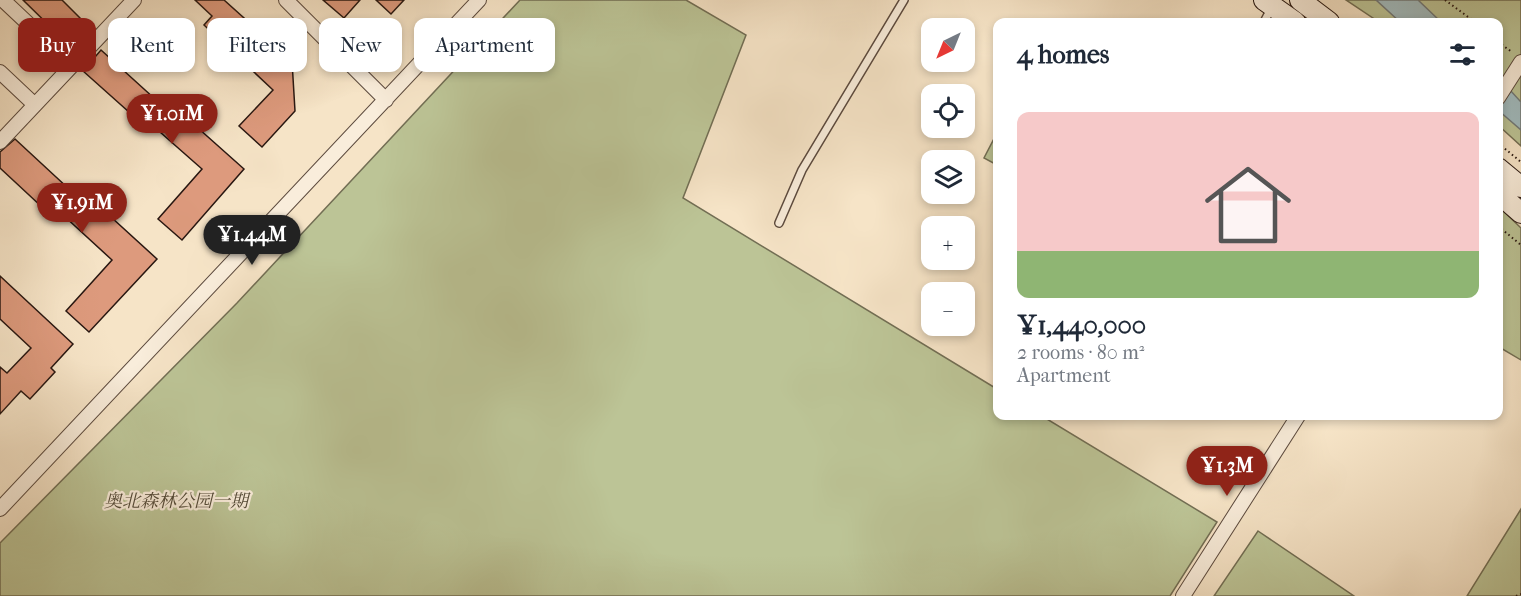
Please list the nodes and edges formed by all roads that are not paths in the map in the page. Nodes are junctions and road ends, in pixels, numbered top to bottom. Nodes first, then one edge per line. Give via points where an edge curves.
1 (3, 0) edge
2 (114, 0) edge
3 (286, 0) edge
4 (479, 0) edge
5 (904, 0) edge
6 (1300, 0) edge
7 (129, 5) edge
8 (1269, 7) edge
9 (22, 18) edge
10 (1288, 18) edge
11 (1320, 18) edge
12 (96, 40) edge
13 (1517, 58) edge
14 (0, 72) edge
15 (66, 72) edge
16 (1503, 91) edge
17 (386, 100) junction
18 (35, 105) junction
19 (0, 142) edge
20 (1503, 172) edge
21 (1521, 188) edge
22 (1503, 198) edge
23 (1521, 213) edge
24 (779, 223) dead end
25 (1295, 420) edge
26 (0, 509) edge
27 (1183, 596) edge

1 - 9 street
2 - 7 street
3 - 17 street
4 - 17 street
5 - 24 lane via 802,170
6 - 11 main road
7 - 12 street
8 - 10 main road
13 - 16 street
14 - 18 street
15 - 18 street
17 - 26 street
18 - 19 street
20 - 21 main road
22 - 23 main road
25 - 27 street

